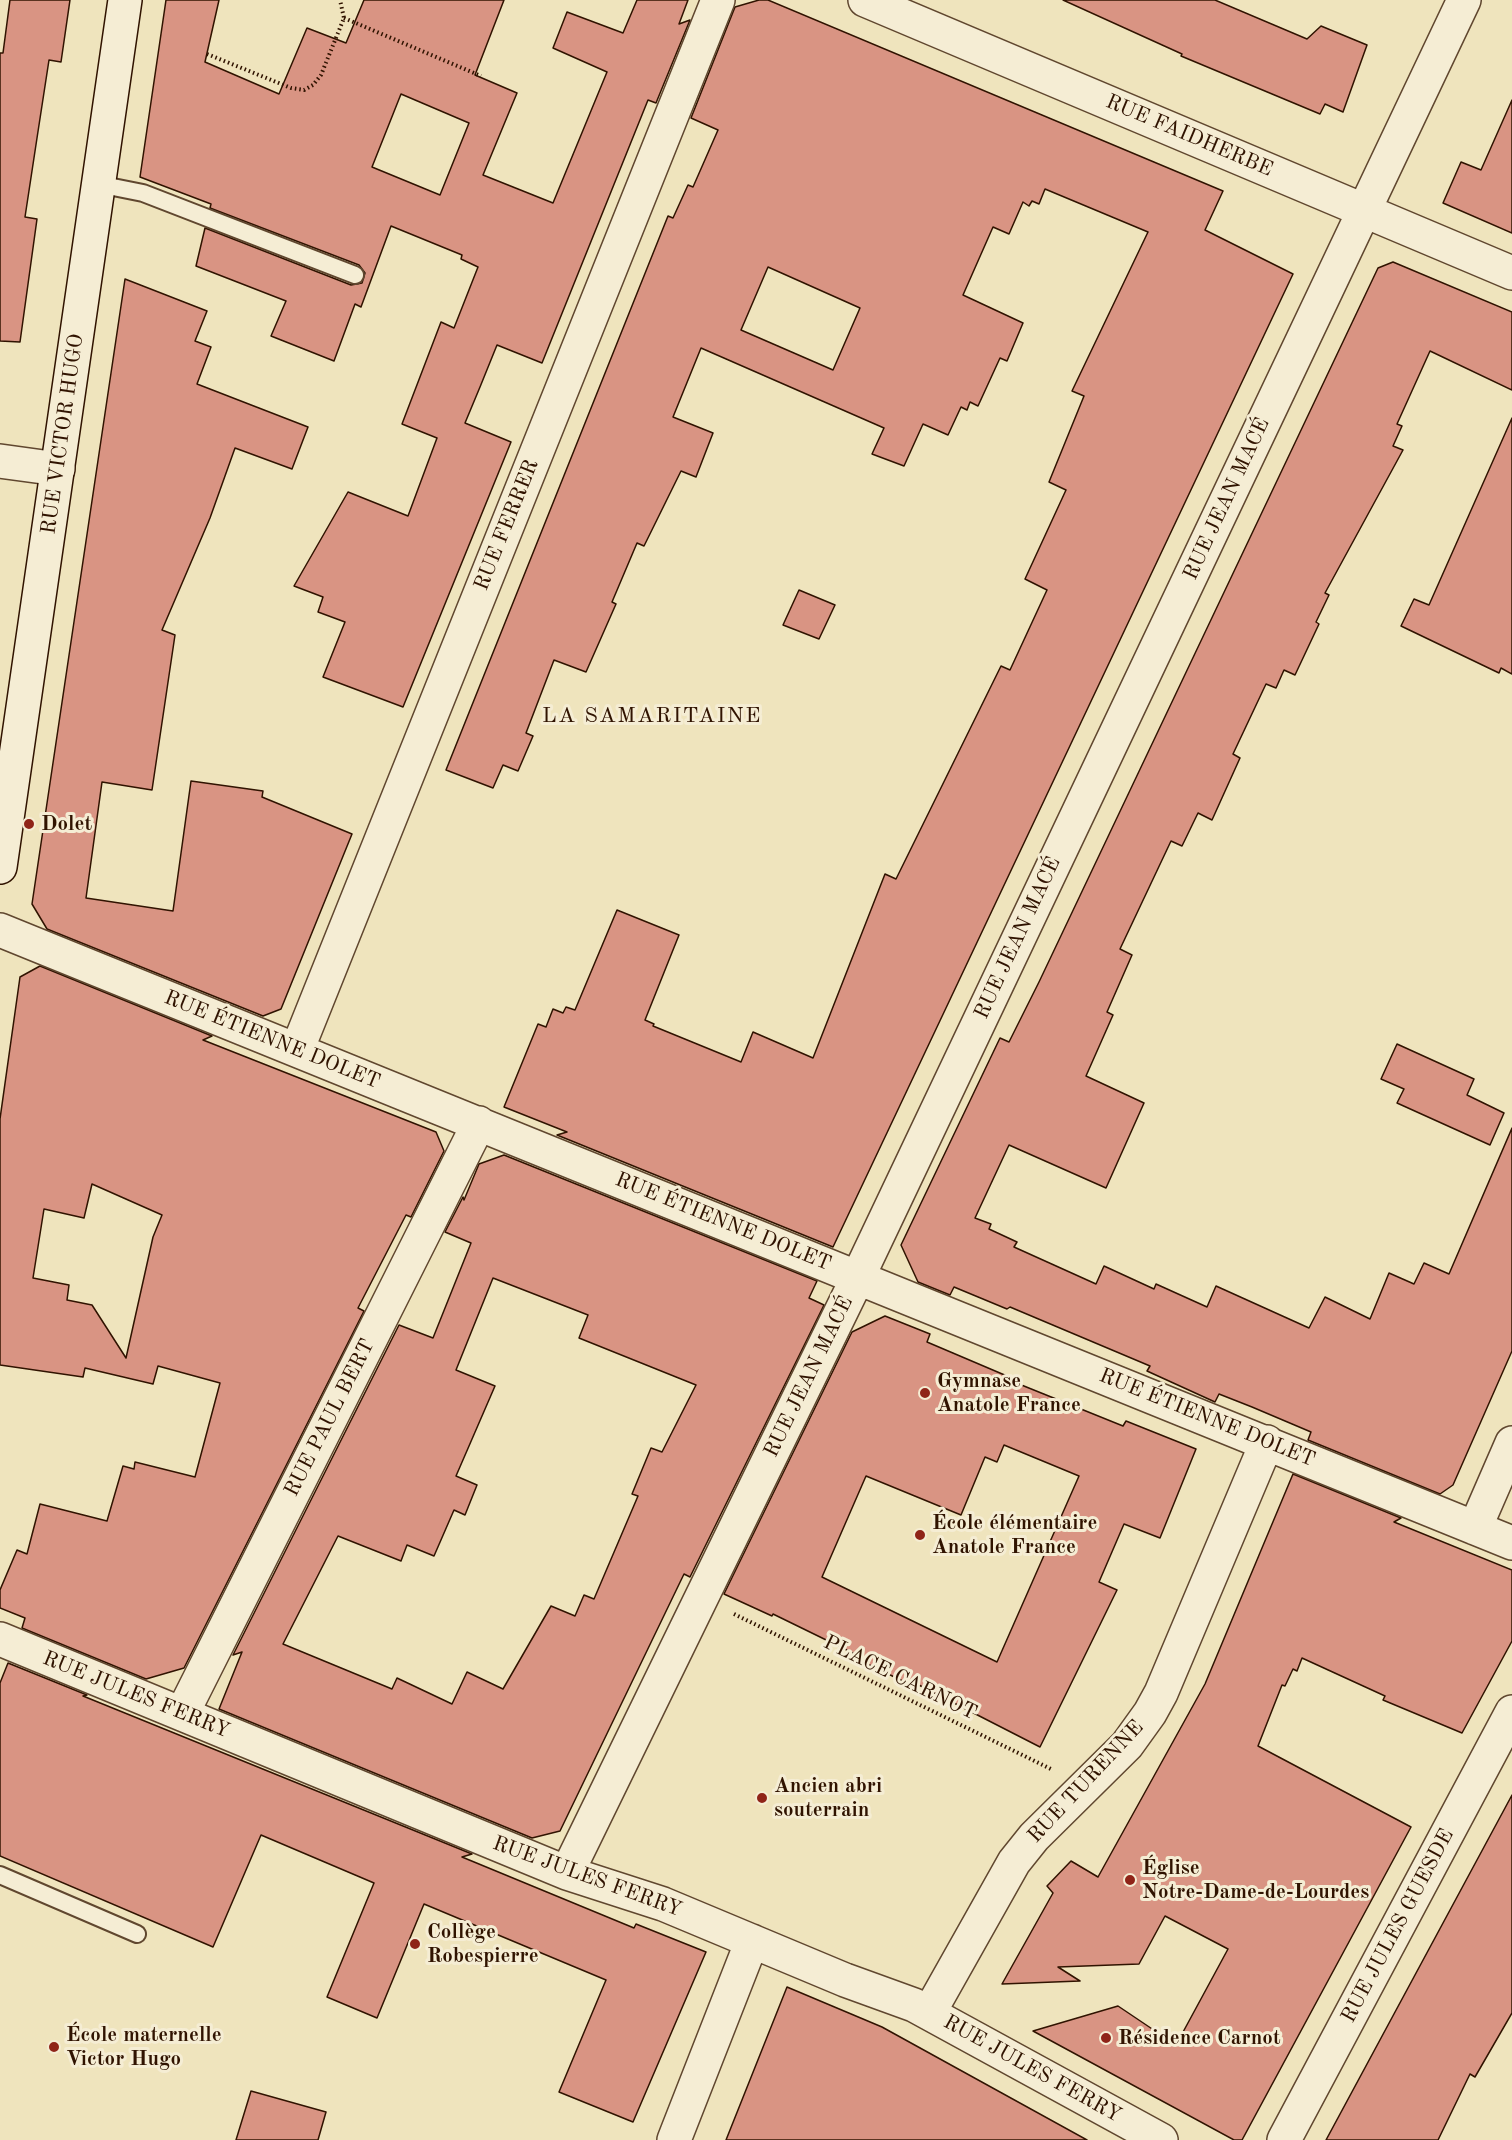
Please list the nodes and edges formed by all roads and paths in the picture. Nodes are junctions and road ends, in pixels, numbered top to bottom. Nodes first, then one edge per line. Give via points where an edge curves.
1 (125, 0) edge
2 (340, 0) edge
3 (718, 0) edge
4 (865, 0) edge
5 (1464, 0) edge
6 (344, 18) junction
7 (207, 54) dead end
8 (481, 76) dead end
9 (98, 184) junction
10 (1364, 210) junction
11 (1512, 273) edge
12 (355, 275) dead end
13 (0, 461) edge
14 (58, 469) junction
15 (0, 867) edge
16 (0, 930) edge
17 (297, 1050) junction
18 (479, 1123) junction
19 (858, 1277) junction
20 (1267, 1442) junction
21 (1512, 1443) edge
22 (1475, 1528) junction
23 (1512, 1543) edge
24 (701, 1597) junction
25 (0, 1640) edge
26 (1512, 1712) edge
27 (182, 1714) junction
28 (1085, 1786) junction
29 (567, 1873) junction
30 (0, 1875) edge
31 (137, 1934) dead end
32 (752, 1941) junction
33 (929, 2013) junction
34 (674, 2140) edge
35 (1161, 2140) edge
36 (1284, 2140) edge

1 - 9 street, RUE VICTOR HUGO
2 - 6 path
3 - 17 street, RUE FERRER
4 - 10 street, RUE FAIDHERBE
5 - 10 street, RUE JEAN MACÉ
6 - 7 path via 321,75 304,90
6 - 8 path
9 - 12 lane via 143,193
9 - 14 street, RUE VICTOR HUGO
10 - 11 street, RUE FAIDHERBE
10 - 19 street, RUE JEAN MACÉ
13 - 14 street
14 - 15 street, RUE VICTOR HUGO
16 - 17 street, RUE ÉTIENNE DOLET
17 - 18 street, RUE ÉTIENNE DOLET
18 - 19 street, RUE ÉTIENNE DOLET
18 - 27 street, RUE PAUL BERT
19 - 20 street, RUE ÉTIENNE DOLET
19 - 24 street, RUE JEAN MACÉ
20 - 22 street, RUE ÉTIENNE DOLET
20 - 28 street, RUE TURENNE via 1161,1693 1127,1745
21 - 22 street
22 - 23 street, RUE ÉTIENNE DOLET
24 - 28 path, PLACE CARNOT
24 - 29 street, RUE JEAN MACÉ
25 - 27 street, RUE JULES FERRY
26 - 36 street, RUE JULES GUESDE
27 - 29 street, RUE JULES FERRY
28 - 33 street, RUE TURENNE via 1014,1862
29 - 32 street, RUE JULES FERRY via 663,1904
30 - 31 lane
32 - 33 street, RUE JULES FERRY
32 - 34 street
33 - 35 street, RUE JULES FERRY

